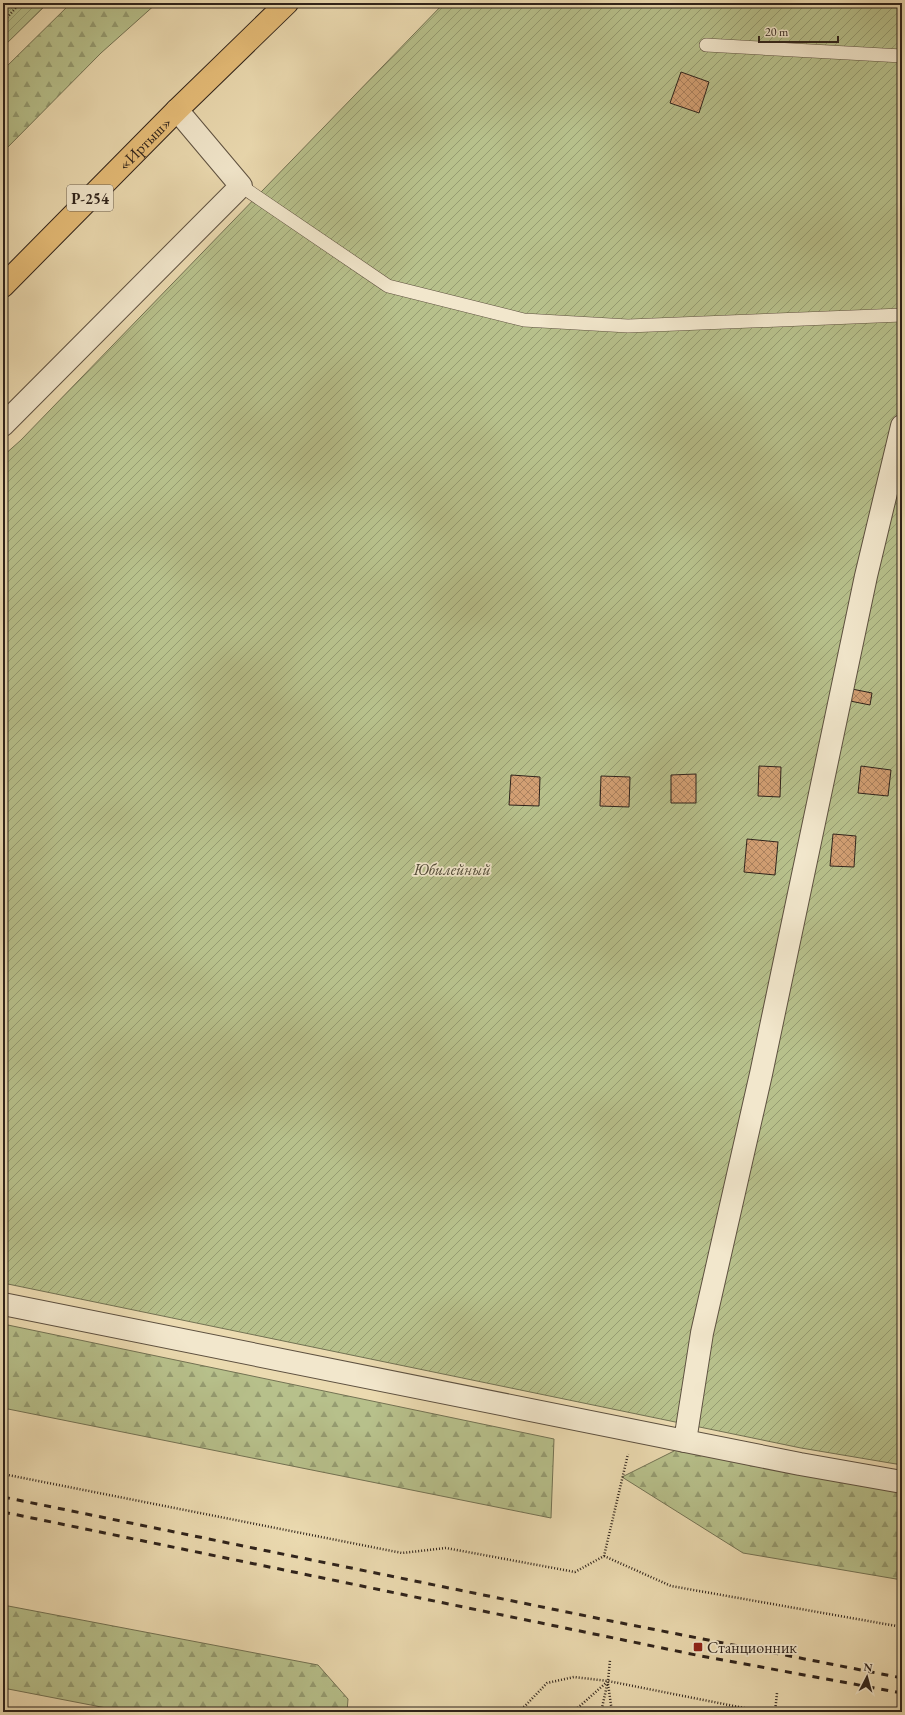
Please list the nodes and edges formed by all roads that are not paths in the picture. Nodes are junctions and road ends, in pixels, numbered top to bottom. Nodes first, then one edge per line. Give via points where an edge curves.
1 (287, 3) edge
2 (706, 45) dead end
3 (902, 56) edge
4 (177, 110) junction
5 (241, 186) junction
6 (3, 286) edge
7 (902, 315) edge
8 (3, 426) edge
9 (902, 426) edge
10 (3, 1304) edge
11 (685, 1441) junction
12 (902, 1482) edge

1 - 4 main road, «Иртыш» / Р-254
2 - 3 lane
4 - 5 street
4 - 6 main road, «Иртыш» / Р-254
5 - 7 lane via 388,286 524,320 628,326
5 - 8 street
9 - 11 street via 866,576 761,1074 702,1333
10 - 11 street
11 - 12 street

